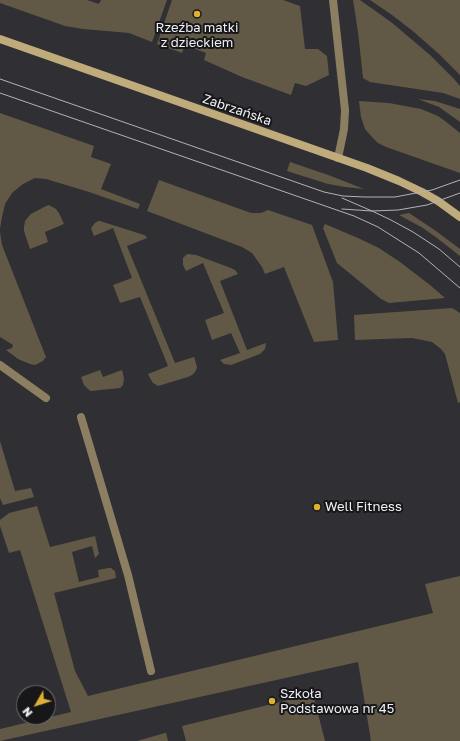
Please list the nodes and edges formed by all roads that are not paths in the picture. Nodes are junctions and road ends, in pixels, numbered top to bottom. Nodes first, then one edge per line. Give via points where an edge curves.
1 (333, 0) edge
2 (0, 39) edge
3 (338, 158) junction
4 (460, 217) edge
5 (0, 365) edge
6 (46, 398) dead end
7 (81, 417) dead end
8 (151, 671) dead end

1 - 3 street via 345,110
2 - 3 main road, Zabrzańska
3 - 4 main road, Zabrzańska via 422,192
5 - 6 street
7 - 8 street via 128,575

